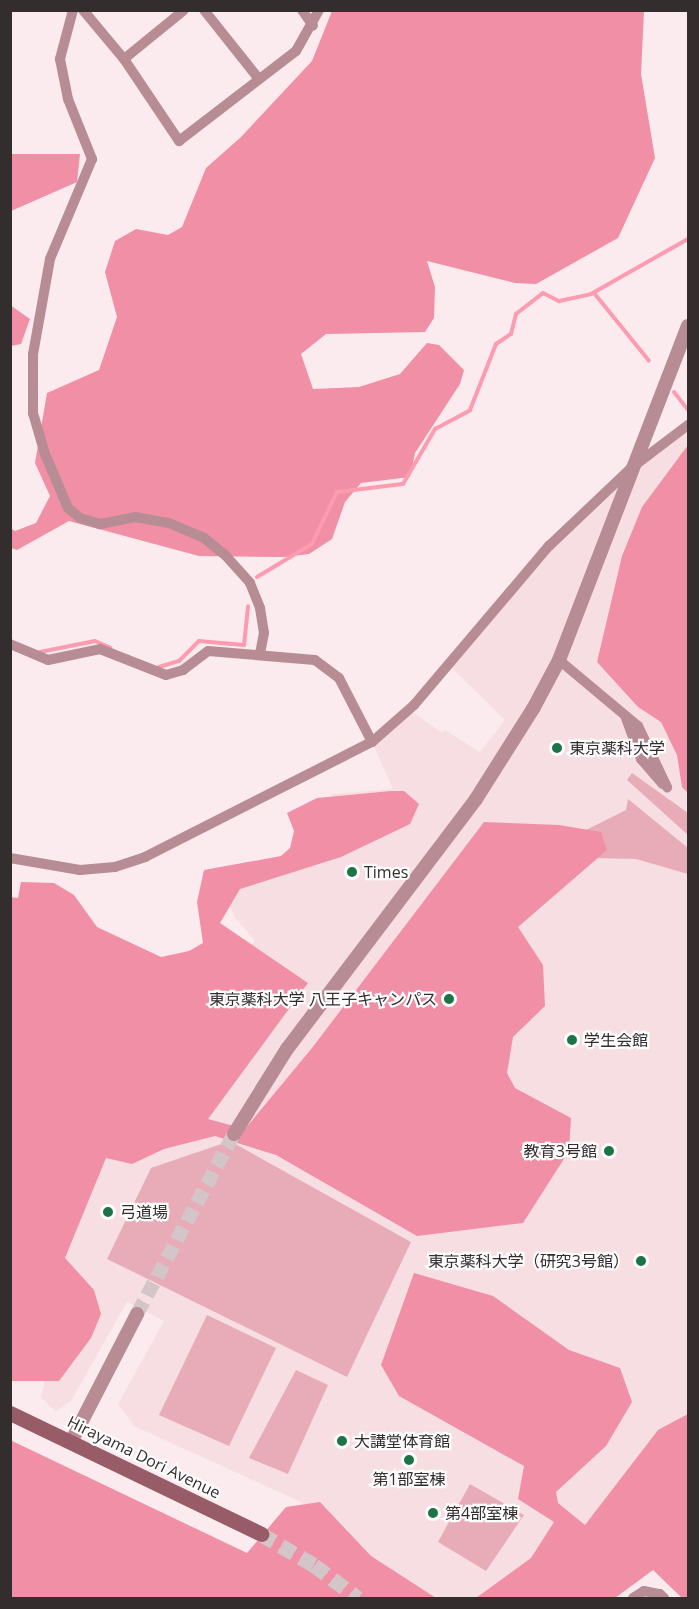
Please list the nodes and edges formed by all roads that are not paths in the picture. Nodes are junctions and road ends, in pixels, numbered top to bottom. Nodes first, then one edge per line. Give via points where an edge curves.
1 (73, 10) edge
2 (83, 10) edge
3 (184, 10) edge
4 (204, 10) edge
5 (302, 10) edge
6 (319, 10) edge
7 (313, 26) junction
8 (124, 59) junction
9 (258, 78) junction
10 (688, 326) edge
11 (688, 425) edge
12 (630, 469) junction
13 (10, 644) edge
14 (260, 653) junction
15 (559, 660) junction
16 (625, 715) junction
17 (372, 742) junction
18 (10, 858) edge
19 (234, 1134) tunnel mouth
20 (137, 1314) tunnel mouth
21 (10, 1413) edge
22 (71, 1442) junction
23 (261, 1534) tunnel mouth
24 (633, 1599) edge
25 (664, 1599) edge

1 - 14 street via 60,59 68,99 92,159 50,258 30,392 39,434 68,507 80,518 100,524 135,517 169,523 204,538 226,556 250,583 260,608 264,633
2 - 8 street
3 - 8 street
4 - 9 street
5 - 7 street
6 - 7 street
7 - 9 street via 296,51
8 - 9 street via 180,141
10 - 12 street
11 - 12 street
12 - 15 street
12 - 17 street via 549,546 414,705
13 - 14 street via 48,660 100,649 166,675 183,670 208,651
14 - 17 street via 315,660 339,678
15 - 16 street
15 - 19 street via 492,776 287,1049
16 - 16 street via 646,737 667,787 645,765
17 - 18 street via 145,857 115,867 80,870
20 - 22 street
21 - 22 main road, Hirayama Dori Avenue
22 - 23 main road, Hirayama Dori Avenue
24 - 25 street via 644,1591 660,1594

